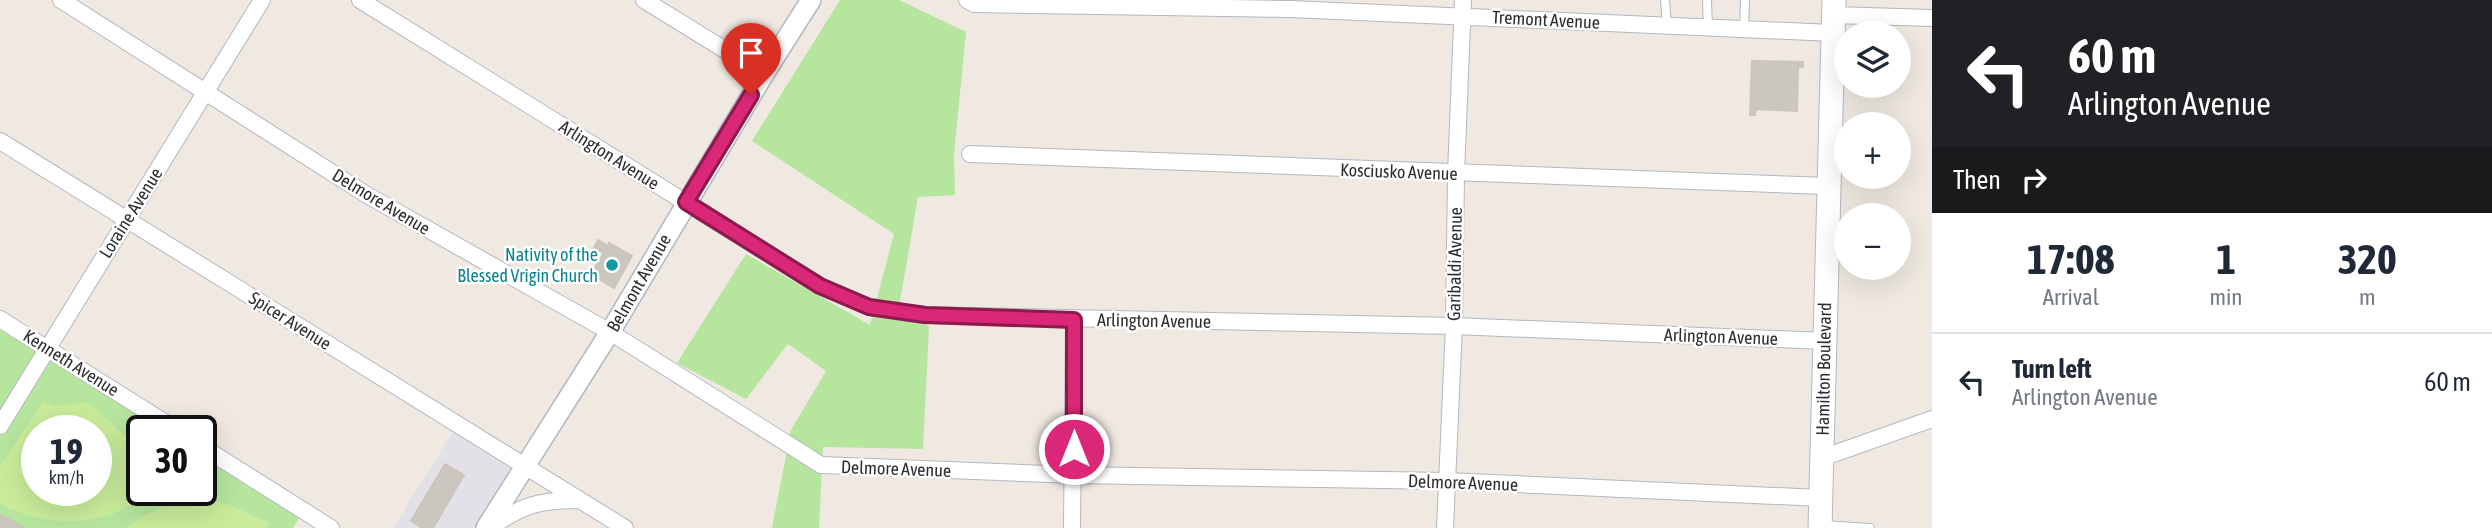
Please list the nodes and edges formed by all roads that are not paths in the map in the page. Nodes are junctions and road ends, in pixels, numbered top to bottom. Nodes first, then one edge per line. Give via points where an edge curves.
1 (61, 0) edge
2 (262, 0) edge
3 (360, 0) edge
4 (644, 0) edge
5 (811, 0) edge
6 (967, 0) edge
7 (1665, 0) edge
8 (1707, 0) edge
9 (1745, 0) edge
10 (1462, 8) edge
11 (1833, 16) edge
12 (1932, 18) edge
13 (1667, 25) junction
14 (1708, 27) junction
15 (1744, 29) junction
16 (764, 74) junction
17 (206, 92) junction
18 (0, 141) edge
19 (970, 154) dead end
20 (1456, 174) junction
21 (1828, 186) junction
22 (686, 202) junction
23 (126, 220) junction
24 (0, 319) edge
25 (1074, 320) junction
26 (1454, 326) junction
27 (610, 331) junction
28 (1825, 341) junction
29 (48, 348) junction
30 (153, 415) edge
31 (1932, 419) edge
32 (0, 426) edge
33 (217, 457) edge
34 (1822, 458) junction
35 (525, 466) junction
36 (1074, 475) junction
37 (1447, 481) junction
38 (1821, 498) junction
39 (580, 500) junction
40 (308, 522) edge
41 (1820, 526) edge
42 (331, 528) edge
43 (488, 528) edge
44 (625, 528) edge
45 (1072, 528) edge
46 (1445, 528) edge
47 (1870, 528) edge

1 - 17 street, Delmore Avenue
2 - 17 street, Loraine Avenue
3 - 22 street, Arlington Avenue
4 - 16 street
5 - 16 street, Belmont Avenue
6 - 10 street, Tremont Avenue via 974,4 1277,9
7 - 13 lane
8 - 14 lane
9 - 15 lane
10 - 13 street, Tremont Avenue
10 - 20 street, Garibaldi Avenue
11 - 12 street, Tremont Avenue
11 - 15 street, Tremont Avenue
11 - 21 main road, Hamilton Boulevard
13 - 14 street, Tremont Avenue
14 - 15 street, Tremont Avenue
16 - 22 street, Belmont Avenue
17 - 23 street, Loraine Avenue
17 - 27 street, Delmore Avenue via 367,195
18 - 23 street, Spicer Avenue
19 - 20 street, Kosciusko Avenue
20 - 21 street, Kosciusko Avenue
20 - 26 street, Garibaldi Avenue
21 - 28 main road, Hamilton Boulevard
22 - 25 street, Arlington Avenue via 820,286 869,307 925,315
22 - 27 street, Belmont Avenue
23 - 29 street, Loraine Avenue
23 - 35 street, Spicer Avenue
24 - 29 street, Kenneth Avenue
25 - 26 street, Arlington Avenue
25 - 36 street
26 - 28 street, Arlington Avenue
26 - 37 street, Garibaldi Avenue
27 - 35 street, Belmont Avenue
27 - 36 street, Delmore Avenue via 821,465
28 - 34 main road, Hamilton Boulevard
29 - 30 street, Kenneth Avenue
29 - 32 street, Loraine Avenue
31 - 34 street
33 - 40 street
34 - 38 main road, Hamilton Boulevard
35 - 39 street, Spicer Avenue
35 - 43 street, Belmont Avenue
36 - 37 street, Delmore Avenue
36 - 45 street
37 - 38 street, Delmore Avenue
37 - 46 street, Garibaldi Avenue
38 - 41 main road, Hamilton Boulevard
39 - 43 street via 540,501
39 - 44 street, Spicer Avenue
40 - 42 street
41 - 47 lane

